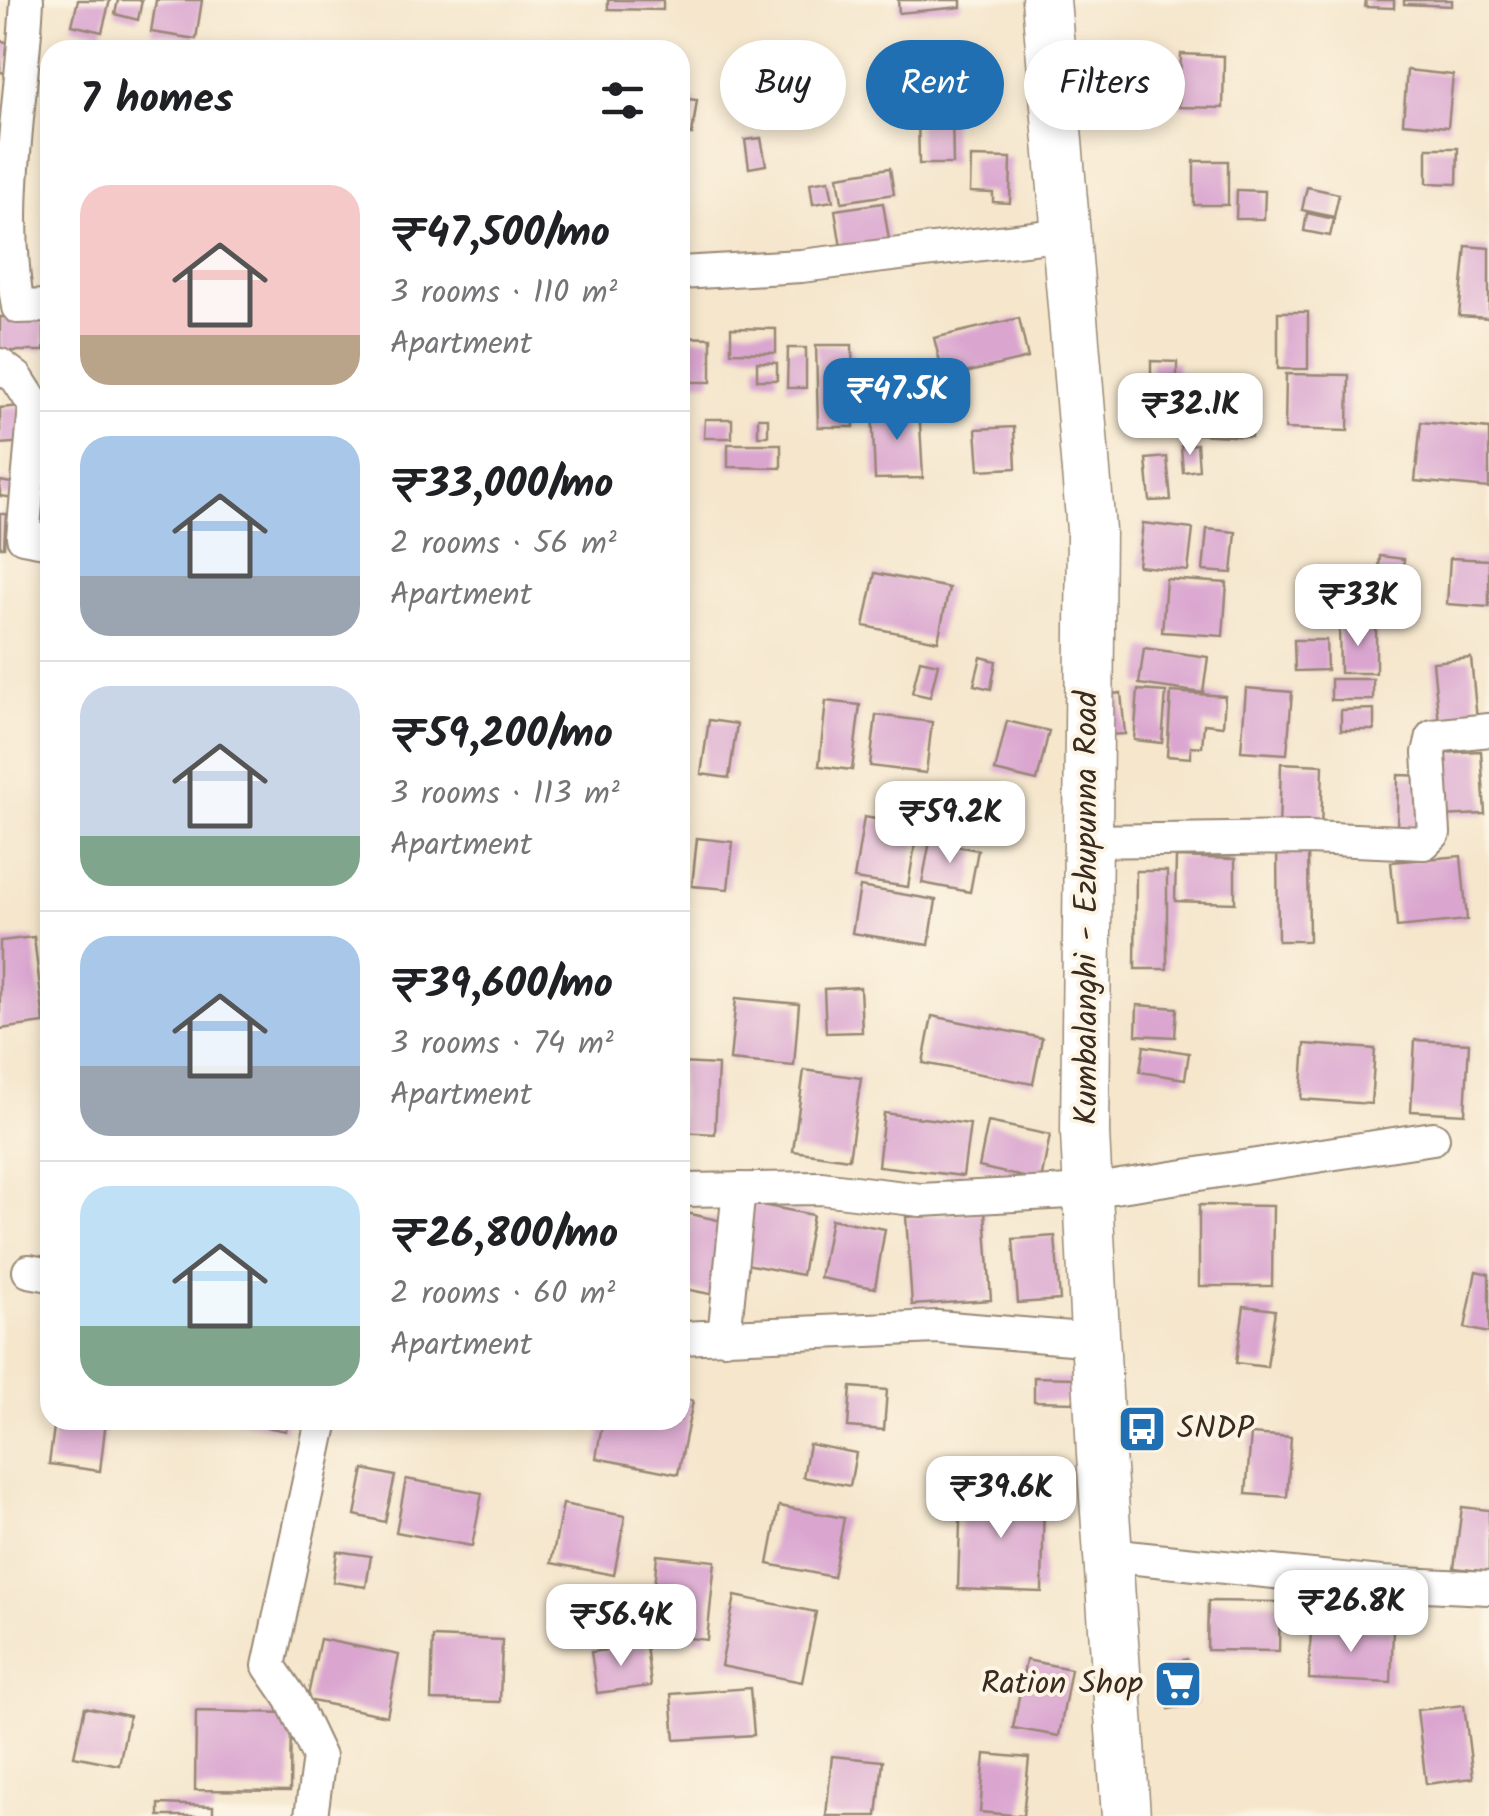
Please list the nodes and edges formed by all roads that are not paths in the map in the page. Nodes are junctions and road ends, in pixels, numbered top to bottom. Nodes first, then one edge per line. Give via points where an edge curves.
1 (26, 0) edge
2 (1046, 0) edge
3 (1066, 234) junction
4 (690, 272) edge
5 (25, 308) edge
6 (0, 365) edge
7 (11, 508) edge
8 (40, 540) edge
9 (1489, 730) edge
10 (1088, 842) junction
11 (1432, 1138) dead end
12 (690, 1190) edge
13 (739, 1190) junction
14 (1088, 1192) junction
15 (724, 1337) junction
16 (690, 1338) edge
17 (1095, 1340) junction
18 (320, 1430) edge
19 (1107, 1555) junction
20 (1489, 1588) edge
21 (311, 1816) edge
22 (1126, 1816) edge

1 - 5 street via 9,257 18,307
2 - 3 main road, Kumbalanghi - Ezhupunna Road
3 - 4 street
3 - 10 main road, Kumbalanghi - Ezhupunna Road via 1090,530
6 - 7 street via 36,406
7 - 8 street via 23,537
9 - 10 street via 1433,736 1434,833 1424,843
10 - 14 main road, Kumbalanghi - Ezhupunna Road
11 - 14 street
12 - 13 street
13 - 14 street via 821,1188 921,1200
13 - 15 street
14 - 17 main road, Kumbalanghi - Ezhupunna Road
15 - 16 street
15 - 17 street via 937,1328
17 - 19 main road, Kumbalanghi - Ezhupunna Road
18 - 21 street via 269,1666 320,1757
19 - 20 street
19 - 22 main road, Kumbalanghi - Ezhupunna Road

